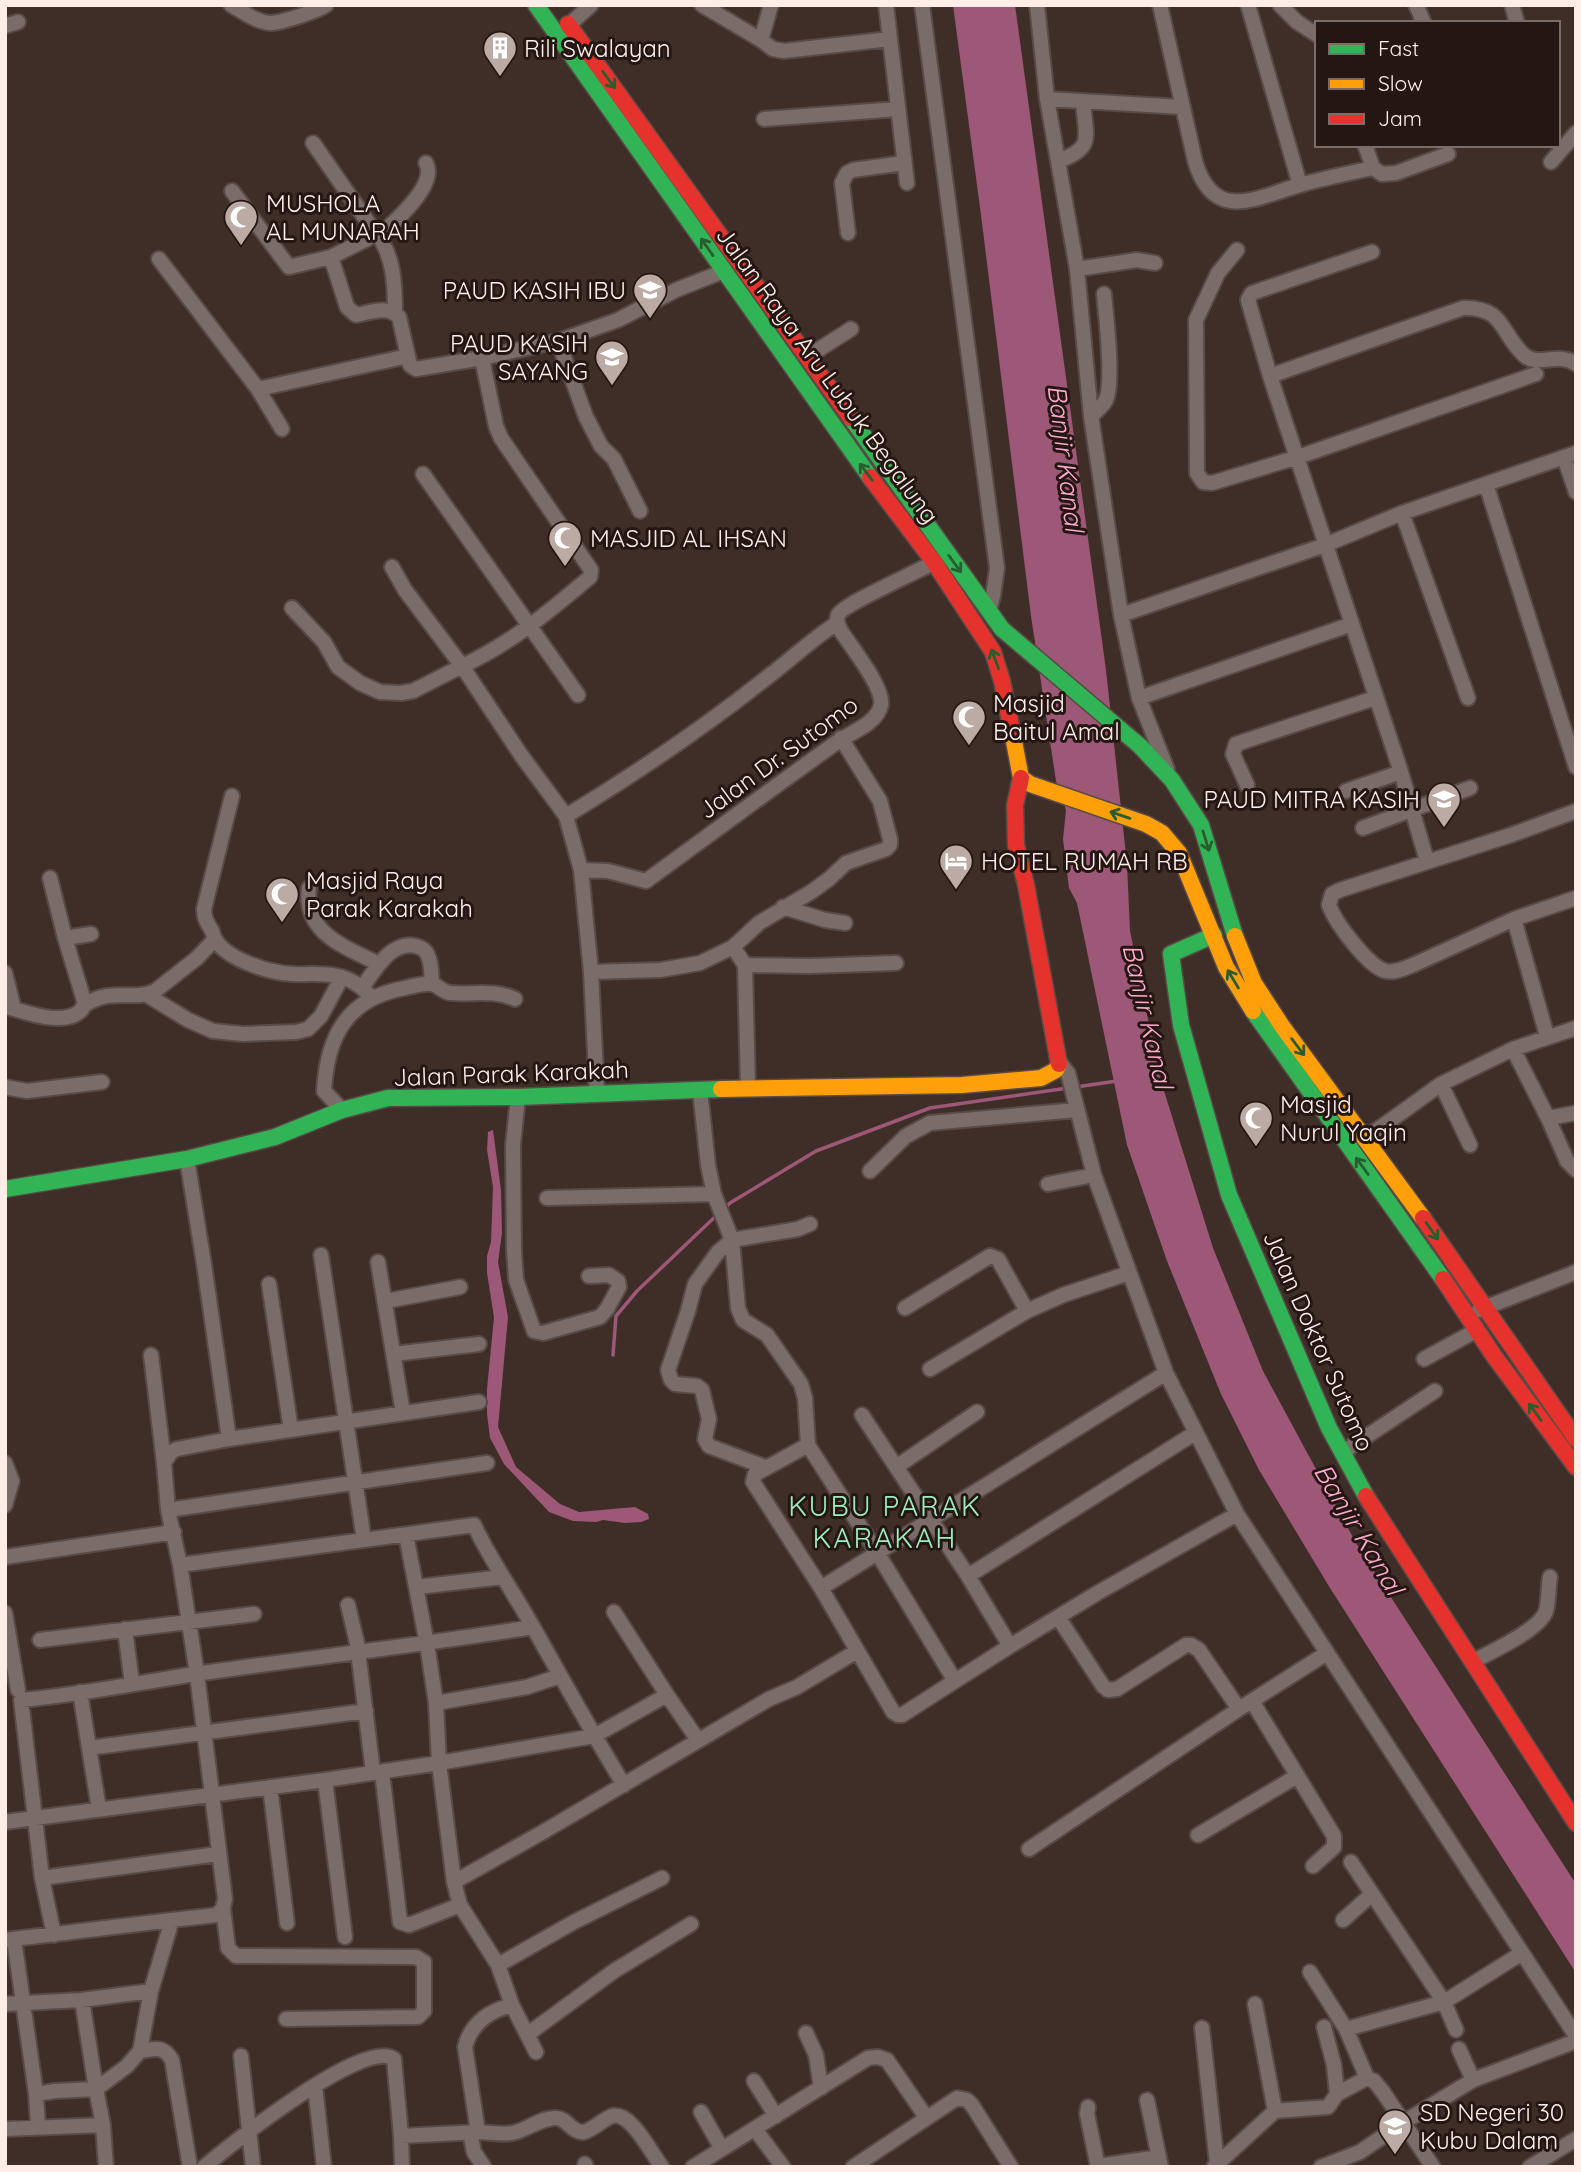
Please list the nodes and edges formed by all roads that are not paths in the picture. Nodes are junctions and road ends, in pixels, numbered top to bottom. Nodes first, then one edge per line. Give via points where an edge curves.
1 (231, 5) edge
2 (326, 5) edge
3 (536, 5) edge
4 (554, 5) edge
5 (591, 5) edge
6 (702, 5) edge
7 (771, 5) edge
8 (886, 5) edge
9 (922, 5) edge
10 (1037, 5) edge
11 (1160, 5) edge
12 (1248, 5) edge
13 (1280, 5) edge
14 (569, 25) junction
15 (1315, 34) edge
16 (890, 39) junction
17 (761, 40) junction
18 (1047, 99) junction
19 (1083, 101) junction
20 (1182, 107) junction
21 (898, 109) junction
22 (764, 119) dead end
23 (1576, 133) edge
24 (313, 143) dead end
25 (1366, 147) edge
26 (1448, 154) dead end
27 (1058, 161) junction
28 (1550, 162) dead end
29 (426, 163) dead end
30 (904, 163) junction
31 (662, 167) junction
32 (1373, 168) junction
33 (907, 183) dead end
34 (1300, 185) junction
35 (232, 191) dead end
36 (376, 232) junction
37 (848, 233) dead end
38 (1237, 250) dead end
39 (1372, 252) dead end
40 (331, 257) junction
41 (159, 259) dead end
42 (1155, 263) dead end
43 (1077, 269) junction
44 (724, 271) junction
45 (1104, 294) dead end
46 (395, 313) junction
47 (851, 329) dead end
48 (794, 339) junction
49 (558, 341) junction
50 (779, 351) junction
51 (408, 356) junction
52 (482, 358) junction
53 (807, 358) junction
54 (1576, 365) edge
55 (1536, 374) dead end
56 (1270, 376) junction
57 (258, 389) junction
58 (1091, 416) junction
59 (282, 429) dead end
60 (1570, 455) edge
61 (1298, 457) junction
62 (423, 474) dead end
63 (1486, 484) junction
64 (1576, 492) edge
65 (640, 511) dead end
66 (1402, 513) junction
67 (1325, 545) junction
68 (934, 562) junction
69 (392, 567) dead end
70 (292, 608) dead end
71 (989, 611) junction
72 (1121, 615) junction
73 (837, 623) junction
74 (1352, 624) junction
75 (530, 626) junction
76 (462, 666) junction
77 (578, 695) dead end
78 (1139, 698) junction
79 (1376, 698) junction
80 (1468, 698) dead end
81 (841, 738) junction
82 (1576, 767) edge
83 (1401, 772) junction
84 (1021, 778) junction
85 (1172, 780) junction
86 (1247, 785) dead end
87 (1470, 788) dead end
88 (1346, 791) dead end
89 (232, 796) dead end
90 (1412, 808) junction
91 (1576, 811) edge
92 (566, 816) junction
93 (1363, 828) dead end
94 (1427, 861) junction
95 (581, 870) junction
96 (50, 878) dead end
97 (309, 888) dead end
98 (1576, 898) edge
99 (783, 907) junction
100 (1514, 919) junction
101 (845, 923) dead end
102 (91, 934) dead end
103 (1213, 935) junction
104 (65, 938) junction
105 (215, 939) junction
106 (733, 947) junction
107 (896, 963) dead end
108 (379, 964) junction
109 (745, 965) junction
110 (591, 972) junction
111 (5, 973) edge
112 (342, 977) junction
113 (432, 984) junction
114 (367, 993) junction
115 (147, 995) junction
116 (515, 999) dead end
117 (85, 1004) junction
118 (9, 1007) edge
119 (1576, 1028) edge
120 (1275, 1030) junction
121 (1547, 1036) junction
122 (1513, 1049) junction
123 (1064, 1068) junction
124 (102, 1082) dead end
125 (1441, 1084) junction
126 (5, 1087) edge
127 (748, 1088) junction
128 (700, 1090) junction
129 (597, 1094) junction
130 (518, 1097) junction
131 (1076, 1108) junction
132 (342, 1110) junction
133 (1576, 1113) edge
134 (1548, 1118) junction
135 (1366, 1138) junction
136 (1470, 1145) dead end
137 (187, 1159) junction
138 (1576, 1170) edge
139 (870, 1171) dead end
140 (1094, 1175) junction
141 (1048, 1184) dead end
142 (5, 1189) edge
143 (547, 1198) dead end
144 (719, 1205) junction
145 (810, 1224) dead end
146 (732, 1240) junction
147 (321, 1255) dead end
148 (378, 1262) dead end
149 (1576, 1272) edge
150 (1129, 1273) junction
151 (589, 1276) dead end
152 (269, 1284) dead end
153 (460, 1287) dead end
154 (386, 1301) junction
155 (1485, 1307) junction
156 (905, 1308) dead end
157 (1027, 1311) junction
158 (1468, 1315) junction
159 (1477, 1330) junction
160 (479, 1344) dead end
161 (394, 1354) junction
162 (151, 1355) dead end
163 (1424, 1359) dead end
164 (930, 1369) dead end
165 (1166, 1374) junction
166 (1435, 1391) dead end
167 (479, 1402) dead end
168 (977, 1412) dead end
169 (402, 1413) junction
170 (862, 1415) dead end
171 (347, 1423) junction
172 (291, 1430) junction
173 (1195, 1433) junction
174 (229, 1439) junction
175 (1576, 1439) edge
176 (808, 1445) junction
177 (1343, 1452) junction
178 (164, 1462) junction
179 (5, 1463) edge
180 (487, 1464) dead end
181 (765, 1467) junction
182 (896, 1467) junction
183 (1576, 1467) edge
184 (356, 1482) junction
185 (5, 1505) edge
186 (168, 1510) junction
187 (1237, 1514) junction
188 (930, 1520) junction
189 (174, 1532) junction
190 (407, 1535) junction
191 (364, 1540) junction
192 (878, 1553) junction
193 (5, 1557) edge
194 (180, 1564) junction
195 (968, 1576) junction
196 (503, 1577) junction
197 (1550, 1577) dead end
198 (417, 1587) junction
199 (821, 1588) junction
200 (348, 1605) dead end
201 (614, 1612) dead end
202 (5, 1613) edge
203 (254, 1614) dead end
204 (1058, 1617) junction
205 (188, 1622) junction
206 (533, 1627) junction
207 (125, 1629) junction
208 (40, 1640) dead end
209 (427, 1644) junction
210 (8, 1646) edge
211 (1010, 1646) junction
212 (857, 1651) junction
213 (358, 1653) junction
214 (1327, 1653) junction
215 (1472, 1662) junction
216 (197, 1674) junction
217 (560, 1676) junction
218 (954, 1681) junction
219 (132, 1684) junction
220 (18, 1690) dead end
221 (80, 1692) junction
222 (667, 1695) junction
223 (436, 1703) junction
224 (1245, 1705) junction
225 (366, 1711) junction
226 (204, 1732) junction
227 (594, 1736) junction
228 (698, 1740) junction
229 (89, 1748) junction
230 (439, 1763) junction
231 (378, 1772) junction
232 (1297, 1776) junction
233 (325, 1780) junction
234 (624, 1785) junction
235 (270, 1787) junction
236 (212, 1795) junction
237 (99, 1809) junction
238 (34, 1818) junction
239 (5, 1822) edge
240 (1576, 1823) edge
241 (1198, 1835) dead end
242 (1029, 1849) dead end
243 (218, 1854) junction
244 (1351, 1862) dead end
245 (1313, 1866) dead end
246 (42, 1878) junction
247 (662, 1878) dead end
248 (454, 1882) junction
249 (1372, 1894) junction
250 (460, 1905) junction
251 (223, 1908) junction
252 (172, 1920) junction
253 (1343, 1920) dead end
254 (287, 1923) dead end
255 (691, 1924) dead end
256 (54, 1934) junction
257 (345, 1937) dead end
258 (10, 1939) edge
259 (1522, 1953) junction
260 (498, 1965) junction
261 (1310, 1972) dead end
262 (151, 1991) junction
263 (82, 2000) junction
264 (1444, 2002) junction
265 (23, 2003) junction
266 (5, 2004) edge
267 (1255, 2004) dead end
268 (512, 2005) junction
269 (286, 2019) dead end
270 (1324, 2027) dead end
271 (1202, 2028) dead end
272 (1346, 2029) junction
273 (1456, 2030) dead end
274 (806, 2033) dead end
275 (528, 2034) junction
276 (1576, 2038) edge
277 (1460, 2049) dead end
278 (141, 2051) junction
279 (536, 2052) dead end
280 (241, 2056) dead end
281 (1367, 2078) junction
282 (1473, 2080) junction
283 (754, 2081) dead end
284 (315, 2086) junction
285 (821, 2088) junction
286 (96, 2089) junction
287 (36, 2094) junction
288 (1337, 2094) junction
289 (1147, 2100) dead end
290 (1088, 2107) dead end
291 (1275, 2111) junction
292 (701, 2112) dead end
293 (776, 2116) junction
294 (926, 2117) junction
295 (1404, 2122) junction
296 (103, 2125) junction
297 (38, 2126) junction
298 (5, 2129) edge
299 (250, 2129) junction
300 (755, 2129) junction
301 (474, 2133) junction
302 (401, 2136) junction
303 (1576, 2139) edge
304 (722, 2149) junction
305 (1160, 2162) edge
306 (1537, 2164) edge
307 (1215, 2165) edge
308 (1098, 2166) edge
309 (106, 2167) edge
310 (190, 2167) edge
311 (204, 2167) edge
312 (253, 2167) edge
313 (324, 2167) edge
314 (402, 2167) edge
315 (484, 2167) edge
316 (662, 2167) edge
317 (693, 2167) edge
318 (783, 2167) edge
319 (853, 2167) edge
320 (1011, 2167) edge
321 (1321, 2167) edge
322 (1433, 2167) edge

1 - 2 street via 272,23
3 - 31 main road, Jalan Raya Aru Lubuk Begalung
4 - 14 main road, Jalan Raya Aru Lubuk Begalung
5 - 14 street
6 - 17 street
7 - 17 street
8 - 16 street
9 - 71 street via 997,568
10 - 18 street
11 - 20 street
12 - 34 street
13 - 15 street
14 -> 31 main road, Jalan Raya Aru Lubuk Begalung
16 - 17 street via 785,51
16 - 21 street
18 - 19 street
18 - 27 street
19 - 20 street
19 - 27 street via 1084,146
20 - 34 street via 1198,174 1212,193 1249,202
21 - 22 street
21 - 30 street
23 - 28 street
24 - 36 street
25 - 32 street
26 - 32 street via 1396,173 1382,174
27 - 43 street
29 - 36 street via 429,176 415,200
30 - 33 street
30 - 37 street via 847,173 842,183
44 -> 31 main road, Jalan Raya Aru Lubuk Begalung
31 - 48 main road, Jalan Raya Aru Lubuk Begalung
32 - 34 street
35 - 40 street via 289,267
36 - 40 street
36 - 46 street via 390,257
38 - 61 street via 1218,273 1196,320 1197,476 1212,483
39 - 56 street via 1250,294
40 - 46 street via 352,313 385,309
41 - 57 street
42 - 43 street via 1137,260
43 - 58 street
44 - 49 street via 618,320
44 - 50 main road, Jalan Raya Aru Lubuk Begalung
45 - 58 street via 1108,394
46 - 51 street via 400,317
47 - 53 street
48 - 50 main road
48 - 53 main road, Jalan Raya Aru Lubuk Begalung
49 - 52 street
49 - 65 street via 586,417
68 -> 50 main road, Jalan Raya Aru Lubuk Begalung
51 - 52 street via 410,365 419,370
51 - 57 street
52 - 75 street via 501,438 592,570 590,577
53 -> 71 main road, Jalan Raya Aru Lubuk Begalung
54 - 56 street via 1564,358 1530,359 1492,315 1463,308
55 - 61 street
56 - 61 street
57 - 59 street
58 - 72 street
60 - 63 street
60 - 64 street
61 - 67 street
62 - 75 street
63 - 66 street
63 - 82 street
66 - 67 street
66 - 80 street
67 - 72 street
67 - 74 street
68 - 73 street via 856,601 841,612
84 -> 68 main road, Jalan Raya Aru Lubuk Begalung via 993,652
69 - 76 street
70 - 76 street via 324,642 338,667 380,692 413,691
71 - 85 main road, Jalan Raya Aru Lubuk Begalung via 1002,629 1140,746
72 - 78 street
73 - 81 street, Jalan Dr. Sutomo via 876,684 881,700 876,716
73 - 92 street via 686,738
74 - 78 street
74 - 79 street
75 - 76 street
75 - 77 street
76 - 92 street
78 - 85 street
79 - 83 street
79 - 86 street via 1236,744 1233,754
81 - 95 street, Jalan Dr. Sutomo via 646,881 608,870
81 - 99 street via 880,801 890,845 846,863 811,892
83 - 88 street
83 - 90 street
103 -> 84 main road via 1179,853 1163,833
84 - 123 main road via 1013,803 1017,857
85 -> 120 main road, Jalan Raya Aru Lubuk Begalung via 1201,825 1235,936
87 - 90 street
89 - 105 street via 204,909
90 - 93 street
90 - 94 street
91 - 94 street
92 - 95 street
94 - 100 street via 1332,894 1331,911 1376,967 1397,971
95 - 110 street
96 - 104 street
97 - 108 street via 307,900 324,934
98 - 100 street
99 - 101 street
99 - 106 street
100 - 121 street
102 - 104 street
120 -> 103 main road via 1226,967
103 - 177 main road, Jalan Doktor Sutomo via 1171,954 1181,1025 1229,1195
104 - 117 street
105 - 112 street via 224,949 262,969
105 - 115 street
106 - 109 street
106 - 110 street via 700,963 674,968
107 - 109 street
108 - 113 street via 401,946 421,948 430,959
108 - 114 street
109 - 127 street
110 - 129 street
111 - 118 street
112 - 114 street
112 - 115 street via 321,1016 308,1029 296,1032 213,1031
113 - 114 street
113 - 116 street via 448,993 497,993
114 - 132 street via 338,1028 328,1058 324,1091
115 - 117 street via 106,996
117 - 118 street via 80,1012 52,1018
119 - 121 street
120 -> 135 main road
158 -> 120 main road
121 - 122 street
122 - 125 street
122 - 134 street
123 - 127 main road, Jalan Parak Karakah via 1041,1078 962,1085
123 - 131 street
124 - 126 street via 27,1091
125 - 135 street
125 - 136 street
127 - 128 main road, Jalan Parak Karakah
128 - 129 main road, Jalan Parak Karakah
128 - 144 street via 708,1165
129 - 130 main road, Jalan Parak Karakah
130 - 132 main road, Jalan Parak Karakah via 388,1098
130 - 151 street via 513,1145 516,1280 534,1331 543,1333 604,1314 618,1281 608,1275
131 - 139 street via 930,1123 906,1136
131 - 140 street
132 - 137 main road, Jalan Parak Karakah via 275,1137
133 - 134 street
134 - 138 street via 1567,1161
135 -> 155 main road
137 - 142 main road, Jalan Parak Karakah
137 - 174 street
140 - 141 street
140 - 150 street
143 - 144 street
144 - 146 street
145 - 146 street
146 - 176 street via 738,1308 746,1322 767,1335 801,1384
146 - 181 street via 718,1251 695,1284 669,1376 675,1384 702,1390 709,1419 704,1437 709,1446
147 - 171 street
148 - 154 street
149 - 155 street
150 - 157 street
150 - 165 street
152 - 172 street
153 - 154 street
154 - 161 street
155 - 158 street
155 - 175 main road
156 - 157 street via 990,1256 998,1259
157 - 164 street
158 - 159 main road
159 - 163 street
183 -> 159 main road
160 - 161 street
161 - 169 street
162 - 178 street
165 - 173 street
165 - 188 street
166 - 177 street
167 - 169 street
168 - 182 street
169 - 171 street
170 - 182 street
171 - 172 street
171 - 184 street
172 - 174 street
173 - 187 street
173 - 195 street
174 - 178 street via 177,1449
176 - 181 street
176 - 192 street
177 - 215 main road, Jalan Doktor Sutomo via 1367,1498
178 - 186 street
179 - 185 street via 12,1481
180 - 184 street
181 - 199 street via 753,1482
182 - 188 street
184 - 186 street
184 - 191 street
186 - 189 street
187 - 204 street
187 - 214 street
188 - 192 street
188 - 195 street
189 - 193 street
189 - 194 street
190 - 191 street
190 - 196 street via 474,1525
190 - 198 street
191 - 194 street
192 - 199 street
192 - 218 street
194 - 205 street
195 - 211 street
196 - 198 street
196 - 206 street
197 - 215 street via 1542,1618
198 - 209 street
199 - 212 street
200 - 213 street
201 - 222 street
202 - 210 street
203 - 205 street
204 - 211 street
204 - 224 street via 1108,1690 1191,1645
205 - 207 street
205 - 216 street
206 - 209 street
206 - 217 street
207 - 208 street
207 - 219 street
209 - 213 street
209 - 223 street
210 - 220 street
211 - 218 street
212 - 218 street via 898,1715
212 - 228 street
213 - 216 street
213 - 225 street
214 - 224 street
214 - 259 street
215 - 240 main road, Jalan Doktor Sutomo
216 - 219 street
216 - 226 street
217 - 223 street via 527,1687
217 - 227 street
219 - 221 street
221 - 229 street
221 - 238 street via 21,1700
222 - 227 street
222 - 228 street
223 - 230 street
224 - 232 street
224 - 242 street
225 - 226 street
225 - 231 street
226 - 229 street
226 - 236 street
227 - 230 street
227 - 234 street
228 - 234 street
229 - 237 street
230 - 231 street
230 - 248 street
231 - 233 street
231 - 250 street via 400,1922 409,1925
232 - 241 street
232 - 245 street via 1334,1836 1334,1847
233 - 235 street
233 - 257 street
234 - 248 street
235 - 236 street
235 - 254 street
236 - 237 street
236 - 243 street
237 - 238 street
238 - 239 street
238 - 246 street
243 - 246 street
243 - 251 street
244 - 249 street
246 - 256 street
247 - 260 street
248 - 250 street
249 - 253 street
249 - 264 street
250 - 260 street
251 - 252 street via 217,1914
251 - 269 street via 228,1948 236,1956 416,1957 424,1962 424,2011 418,2017
252 - 256 street
252 - 262 street
255 - 275 street via 614,1971
256 - 258 street
258 - 265 street
259 - 264 street
259 - 276 street
260 - 268 street
261 - 272 street
262 - 263 street
262 - 278 street
263 - 265 street
263 - 286 street
264 - 272 street
264 - 273 street
265 - 266 street
265 - 287 street
267 - 291 street
268 - 275 street
268 - 301 street via 478,2021 467,2035
270 - 288 street
271 - 307 street
272 - 281 street
274 - 285 street via 816,2055
275 - 279 street
276 - 282 street
277 - 282 street
278 - 286 street
278 - 310 street via 160,2048 172,2060
280 - 299 street
281 - 288 street
281 - 295 street
282 - 295 street
283 - 293 street
284 - 299 street
284 - 302 street via 352,2064 391,2056
284 - 313 street
285 - 293 street
285 - 294 street via 868,2058 878,2057 887,2060
286 - 287 street
286 - 296 street
287 - 297 street
288 - 291 street via 1328,2108
289 - 305 street
290 - 308 street
291 - 307 street
292 - 304 street
293 - 300 street
294 - 319 street
294 - 320 street via 957,2098 967,2100
295 - 321 street via 1360,2152
295 - 322 street
296 - 297 street
296 - 309 street
297 - 298 street
299 - 311 street
299 - 312 street
300 - 304 street
300 - 318 street
301 - 302 street
301 - 315 street via 474,2152
301 - 316 street via 513,2134 556,2118 583,2132 619,2115 633,2126
302 - 314 street
303 - 306 street
304 - 317 street
305 - 308 street

